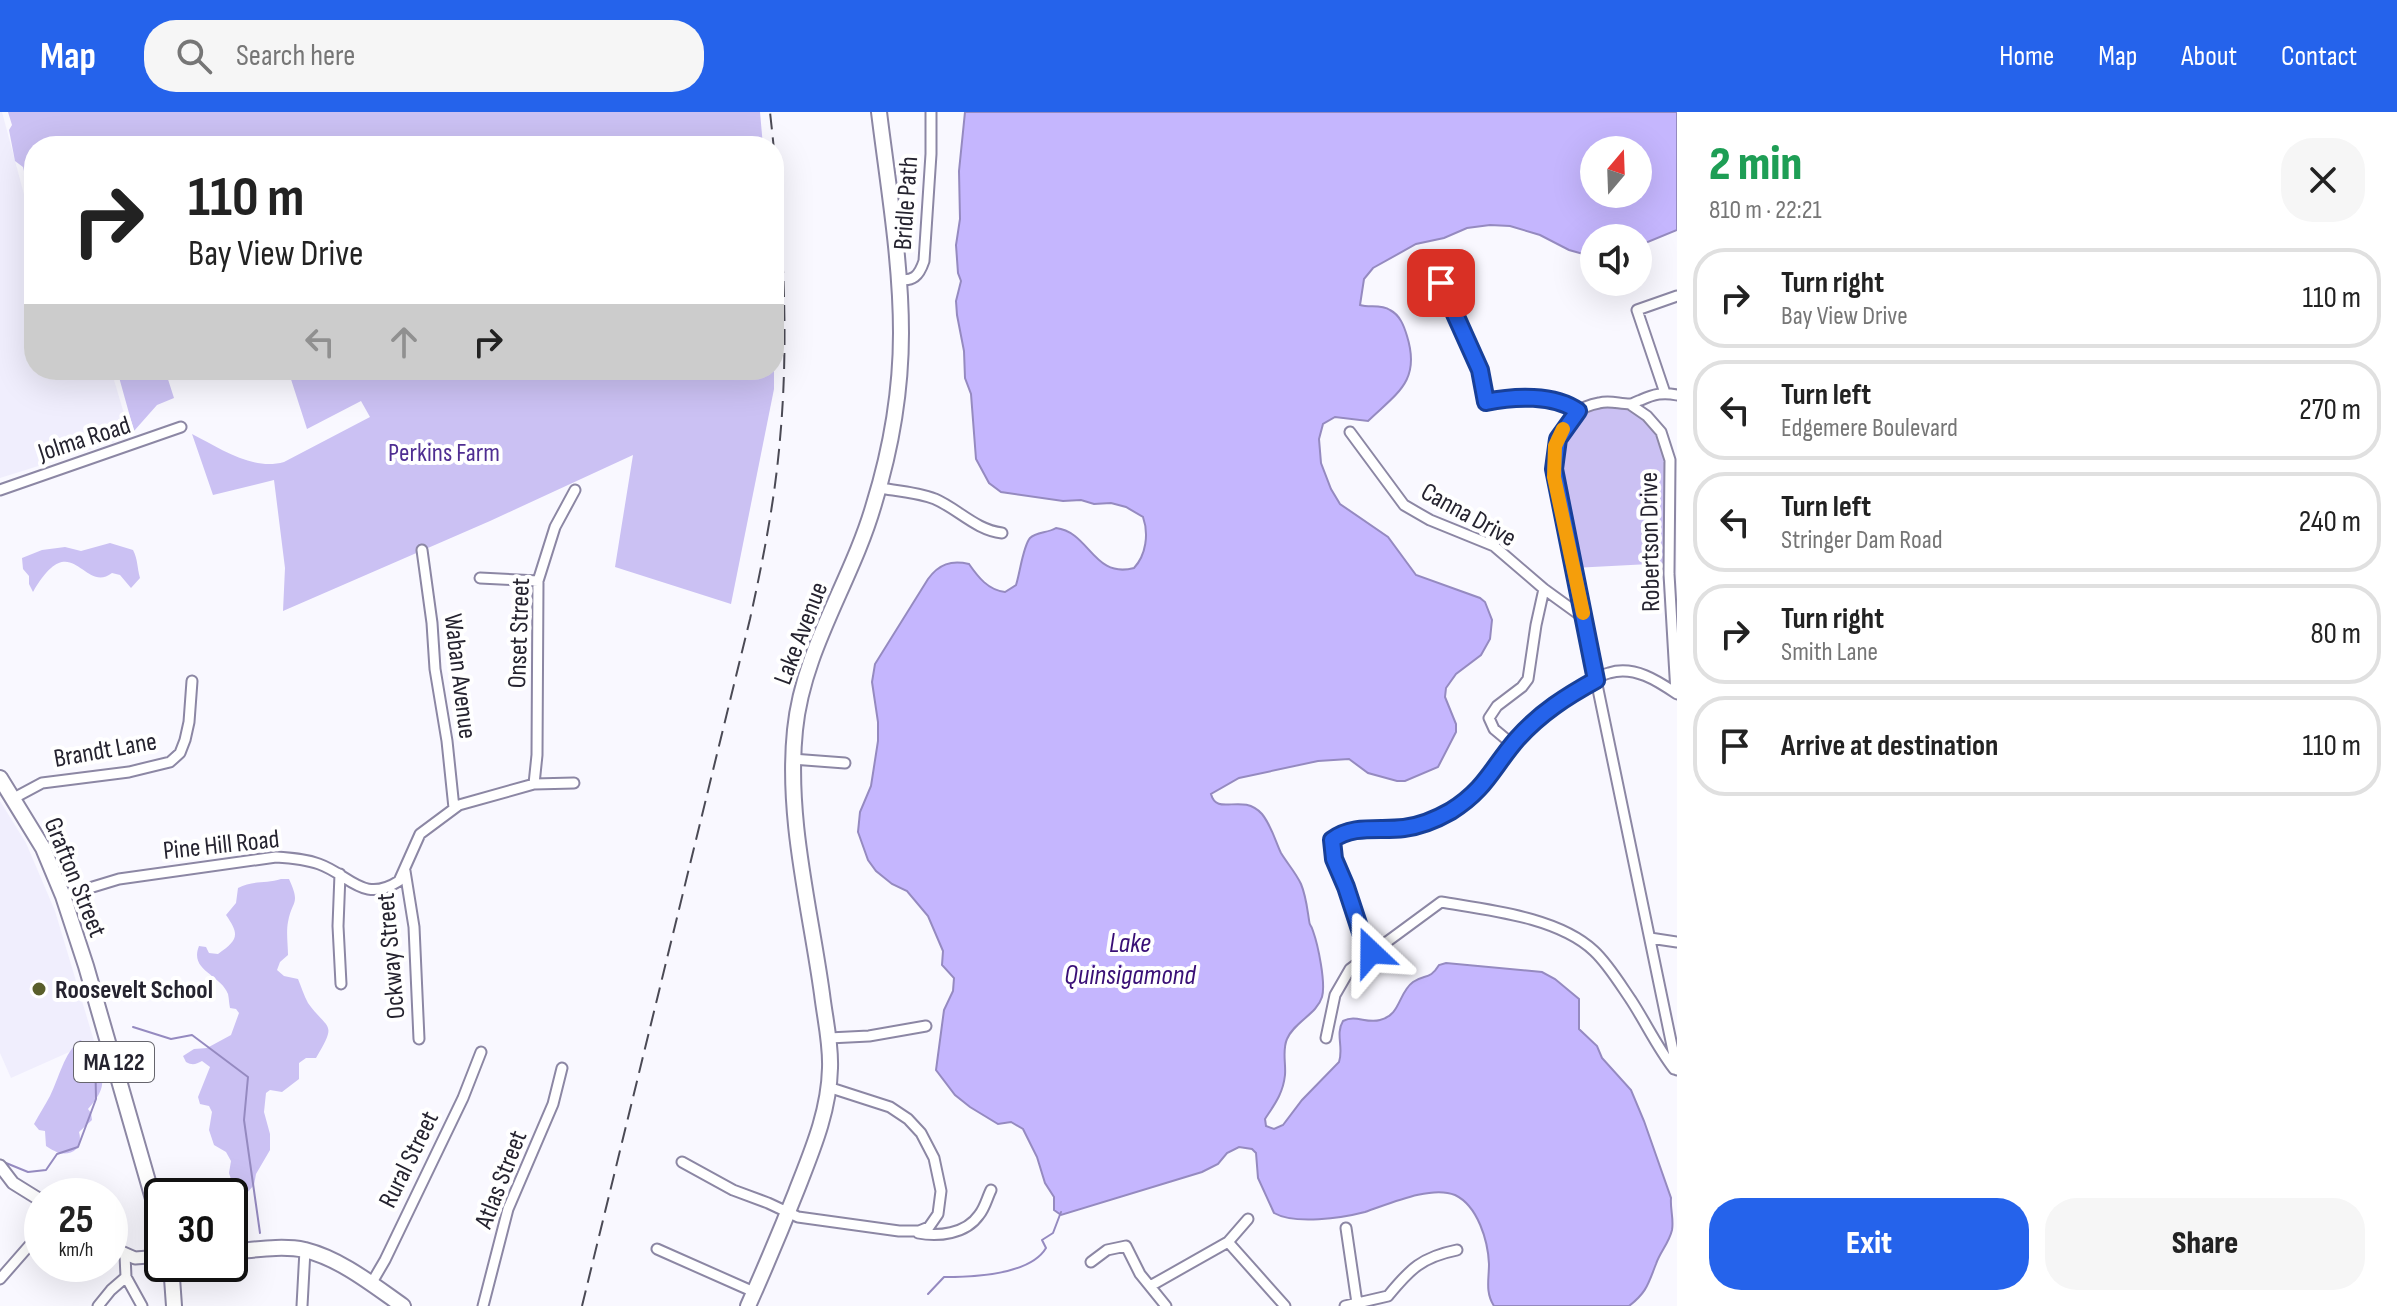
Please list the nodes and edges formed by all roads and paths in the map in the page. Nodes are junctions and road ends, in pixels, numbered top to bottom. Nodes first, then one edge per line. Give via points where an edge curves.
1 (879, 112) edge
2 (931, 112) edge
3 (1431, 259) dead end
4 (898, 279) junction
5 (1677, 296) edge
6 (1665, 393) junction
7 (1677, 394) edge
8 (1631, 405) junction
9 (1578, 411) junction
10 (181, 427) dead end
11 (1350, 432) dead end
12 (879, 488) junction
13 (0, 490) edge
14 (575, 490) dead end
15 (1002, 533) dead end
16 (422, 550) dead end
17 (480, 578) dead end
18 (538, 581) junction
19 (1544, 589) junction
20 (1584, 618) junction
21 (1596, 680) junction
22 (192, 681) dead end
23 (1676, 694) edge
24 (1512, 744) junction
25 (792, 759) junction
26 (845, 763) dead end
27 (0, 778) edge
28 (574, 783) dead end
29 (534, 784) junction
30 (14, 798) junction
31 (454, 808) junction
32 (405, 870) junction
33 (340, 874) junction
34 (63, 896) junction
35 (1650, 938) junction
36 (1677, 942) edge
37 (1368, 954) junction
38 (341, 984) dead end
39 (926, 1026) dead end
40 (829, 1038) junction
41 (1326, 1038) dead end
42 (419, 1039) dead end
43 (481, 1052) dead end
44 (562, 1068) dead end
45 (1677, 1071) edge
46 (828, 1087) junction
47 (682, 1162) dead end
48 (0, 1166) edge
49 (147, 1178) edge
50 (24, 1190) edge
51 (991, 1190) dead end
52 (788, 1211) junction
53 (1248, 1219) dead end
54 (1346, 1228) dead end
55 (910, 1231) junction
56 (1228, 1242) junction
57 (657, 1249) dead end
58 (305, 1250) junction
59 (1457, 1250) dead end
60 (248, 1251) edge
61 (24, 1252) edge
62 (1091, 1262) dead end
63 (0, 1279) edge
64 (128, 1281) edge
65 (120, 1282) edge
66 (172, 1282) edge
67 (371, 1284) junction
68 (1152, 1285) junction
69 (751, 1299) edge
70 (1389, 1301) edge
71 (1280, 1305) edge
72 (1350, 1305) edge
73 (98, 1306) edge
74 (142, 1306) edge
75 (174, 1306) edge
76 (302, 1306) edge
77 (403, 1306) edge
78 (483, 1306) edge
79 (1166, 1306) edge

1 - 4 main road, Lake Avenue
2 - 4 street, Bridle Path via 924,261 913,279
3 - 9 street via 1480,370 1486,402 1551,400
4 - 12 main road, Lake Avenue via 899,371
5 - 6 street via 1637,310
6 - 7 street
6 - 8 street
8 - 9 street via 1606,401
8 - 23 street, Robertson Drive via 1657,426 1670,460
9 - 20 street via 1558,439 1554,469
10 - 13 street, Jolma Road
11 - 19 street, Canna Drive via 1404,505 1494,546
12 - 15 street via 934,499 982,528
12 - 25 main road, Lake Avenue via 810,661
14 - 18 street, Onset Street via 555,527
16 - 31 street, Waban Avenue
17 - 18 street
18 - 29 street, Onset Street
19 - 20 street, Canna Drive
19 - 24 street via 1528,679 1489,718
20 - 21 street
21 - 23 street via 1620,670 1653,678
21 - 24 street via 1553,706
21 - 35 street
22 - 30 street, Brandt Lane via 185,740 170,762 42,783
24 - 37 street via 1487,781 1443,815 1408,828 1365,829 1332,840
25 - 26 street
25 - 40 main road, Lake Avenue via 796,823
27 - 30 main road, Grafton Street / MA 122
28 - 29 street
29 - 31 street
30 - 34 main road, Grafton Street / MA 122
31 - 32 street via 420,834
32 - 33 street, Pine Hill Road via 399,881 375,890 358,888
32 - 42 street, Ockway Street via 414,927
33 - 34 street, Pine Hill Road via 308,860 276,857 119,879
33 - 38 street
34 - 49 main road, Grafton Street / MA 122
35 - 36 street
35 - 45 street
37 - 41 street via 1338,987
37 - 45 street via 1441,902 1553,927 1600,958
39 - 40 street
40 - 46 main road, Lake Avenue
43 - 67 street, Rural Street
44 - 78 street, Atlas Street via 553,1104 508,1209
46 - 52 main road, Lake Avenue via 815,1144
46 - 55 street via 890,1107 926,1141 938,1171 941,1199 932,1224
47 - 52 street via 733,1190
48 - 50 street
51 - 55 street via 979,1216 952,1233
52 - 55 street via 831,1223
52 - 69 main road, Lake Avenue
53 - 56 street
54 - 72 street
56 - 68 street
56 - 71 street
57 - 69 street
58 - 60 main road
58 - 67 main road
58 - 76 street
59 - 70 street via 1428,1258 1409,1272
61 - 63 street
62 - 68 street via 1107,1250 1126,1246
64 - 74 street
65 - 73 street
66 - 75 main road
67 - 77 main road
68 - 79 street
70 - 72 street

